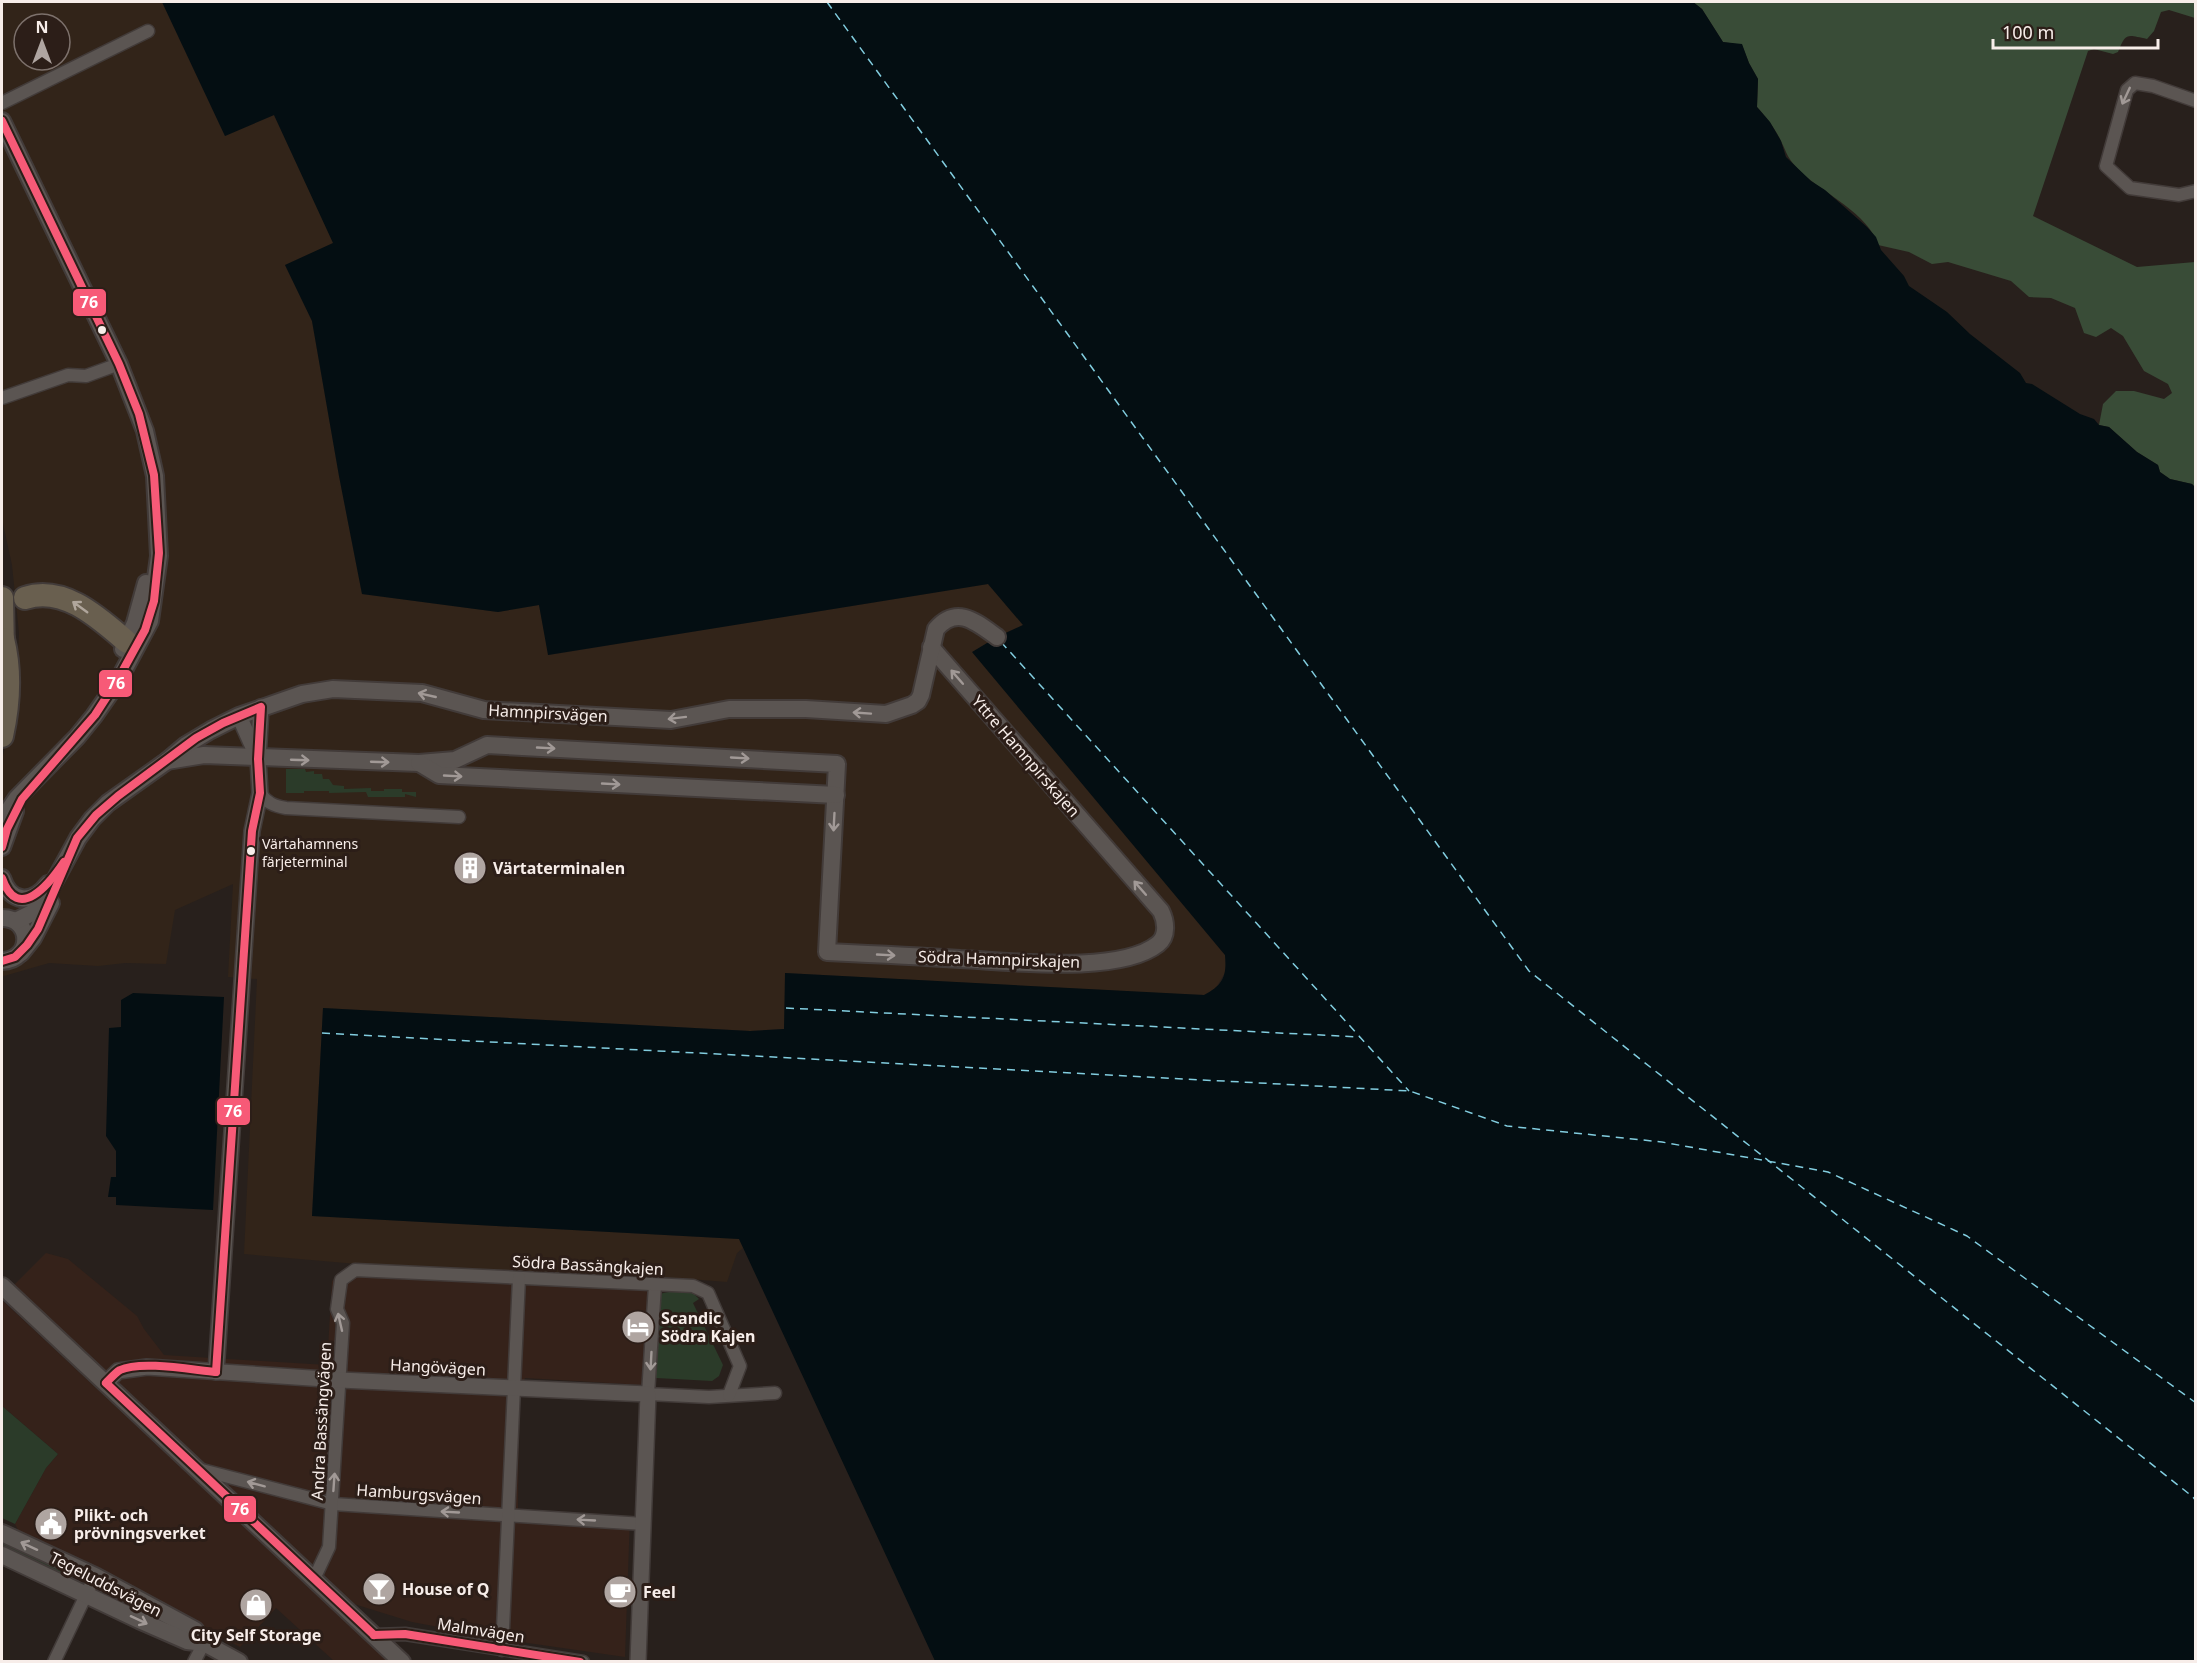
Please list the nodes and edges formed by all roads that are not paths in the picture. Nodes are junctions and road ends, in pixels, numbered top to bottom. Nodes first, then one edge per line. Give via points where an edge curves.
1 (148, 32) dead end
2 (2196, 101) edge
3 (2, 103) edge
4 (2, 122) edge
5 (2196, 191) edge
6 (119, 364) junction
7 (2, 398) edge
8 (2, 598) edge
9 (25, 598) dead end
10 (997, 637) dead end
11 (3, 639) junction
12 (131, 646) junction
13 (931, 648) junction
14 (2, 675) edge
15 (261, 707) junction
16 (239, 716) junction
17 (2, 736) edge
18 (258, 759) junction
19 (167, 761) junction
20 (419, 763) junction
21 (26, 790) junction
22 (260, 792) junction
23 (836, 795) junction
24 (2, 804) edge
25 (459, 817) dead end
26 (2, 820) edge
27 (2, 847) edge
28 (68, 857) junction
29 (2, 878) edge
30 (8, 916) edge
31 (1163, 937) joint
32 (827, 952) joint
33 (21, 953) junction
34 (2, 961) edge
35 (356, 1270) joint
36 (519, 1278) junction
37 (655, 1285) junction
38 (2, 1286) edge
39 (216, 1372) junction
40 (340, 1380) junction
41 (105, 1383) junction
42 (514, 1389) junction
43 (775, 1393) dead end
44 (648, 1394) junction
45 (729, 1395) junction
46 (196, 1468) junction
47 (333, 1504) junction
48 (508, 1516) junction
49 (644, 1524) junction
50 (2, 1533) edge
51 (2, 1555) edge
52 (95, 1576) junction
53 (314, 1579) junction
54 (86, 1594) junction
55 (374, 1635) junction
56 (204, 1643) junction
57 (501, 1650) junction
58 (54, 1662) edge
59 (194, 1662) edge
60 (239, 1662) edge
61 (402, 1662) edge
62 (583, 1662) edge
63 (638, 1662) edge

1 - 3 street
2 -> 5 street via 2135,84 2127,90 2106,166 2130,188 2179,195
4 - 6 main road
6 - 7 street via 86,376 68,375
6 - 12 main road via 150,450 158,520
8 - 11 highway
12 -> 9 highway via 66,598
10 - 13 main road via 975,621 954,617 936,629
11 - 14 highway
11 - 17 highway via 8,679
12 - 21 main road via 117,683 94,716
12 - 24 main road via 79,721 12,787
13 -> 15 main road, Hamnpirsvägen via 918,701 886,714 729,710 670,720 484,710 422,693 333,689
31 -> 13 main road, Yttre Hamnpirskajen via 1166,922 1161,911
15 - 16 main road, Hamnpirsvägen
15 - 18 street
16 - 18 street
16 - 19 main road, Hamnpirsvägen via 202,735
18 - 19 main road, Hamnpirsvägen via 204,755
18 -> 20 main road, Hamnpirsvägen
18 - 22 street
19 - 28 main road, Hamnpirsvägen via 108,803 92,819
20 -> 23 main road, Hamnpirsvägen via 439,775
20 -> 23 main road, Hamnpirsvägen via 455,760 487,745 813,762 837,764
21 - 26 main road
21 - 27 main road
22 - 25 street via 275,806
22 - 39 street via 252,831
23 -> 32 main road, Hamnpirsvägen
28 - 29 main road via 44,889 33,897 21,899 12,894
28 - 30 main road, Hamnpirsvägen via 41,906 34,912
28 - 33 main road, Hamnpirsvägen via 50,906
30 - 33 main road via 25,934
32 -> 31 main road, Södra Hamnpirskajen via 1072,965 1133,956 1158,944
33 - 34 main road
35 - 36 street, Södra Bassängkajen
40 -> 35 street, Andra Bassängvägen via 343,1323 337,1310 341,1280
36 - 37 street, Södra Bassängkajen
36 - 42 street
37 -> 44 street
37 - 45 street, Södra Bassängkajen via 693,1286 708,1293 740,1366
38 - 41 main road
39 - 40 street, Hangövägen
39 - 41 street, Hangövägen via 130,1368 118,1371
40 - 42 street, Hangövägen
47 -> 40 street, Andra Bassängvägen
41 - 46 main road
42 - 44 street, Hangövägen
42 - 48 street
43 - 45 street, Hangövägen
44 - 45 street, Hangövägen
44 - 49 street
47 -> 46 street, Hamburgsvägen
46 - 53 main road
48 -> 47 street, Hamburgsvägen
47 - 53 street, Andra Bassängvägen via 329,1547
49 -> 48 street, Hamburgsvägen
48 - 57 street
49 - 63 street
52 -> 50 main road, Tegeluddsvägen
51 - 54 main road, Tegeluddsvägen
52 - 54 street
52 - 56 main road, Tegeluddsvägen via 195,1630
53 - 55 main road
54 -> 56 main road, Tegeluddsvägen via 187,1641
54 - 58 street
55 - 57 street, Malmvägen via 405,1634
55 - 61 main road
56 - 59 street
56 - 60 main road, Tegeluddsvägen
57 - 62 street, Malmvägen

